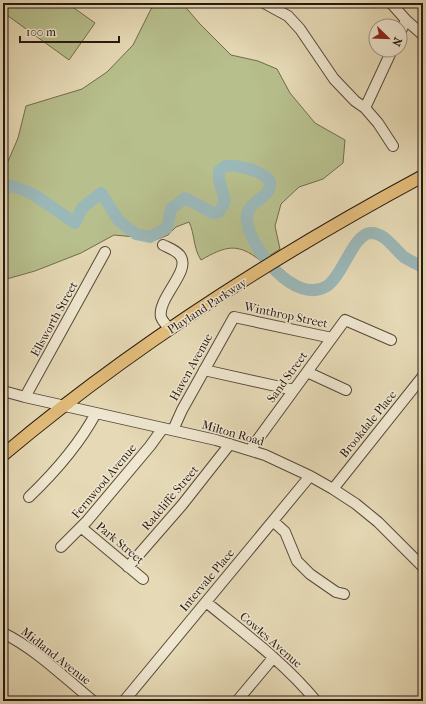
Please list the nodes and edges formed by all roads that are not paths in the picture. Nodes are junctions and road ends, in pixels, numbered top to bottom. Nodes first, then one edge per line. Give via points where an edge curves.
1 (264, 3) edge
2 (391, 3) edge
3 (404, 18) edge
4 (408, 22) edge
5 (423, 35) edge
6 (388, 58) edge
7 (365, 108) junction
8 (393, 146) dead end
9 (423, 176) edge
10 (163, 245) dead end
11 (105, 252) dead end
12 (234, 317) joint
13 (171, 329) junction
14 (332, 338) junction
15 (391, 340) dead end
16 (204, 370) junction
17 (307, 372) junction
18 (423, 376) edge
19 (294, 390) junction
20 (346, 390) dead end
21 (3, 391) edge
22 (25, 398) junction
23 (63, 406) junction
24 (96, 413) junction
25 (168, 429) junction
26 (230, 444) junction
27 (250, 450) junction
28 (3, 455) edge
29 (310, 476) junction
30 (333, 489) junction
31 (28, 497) dead end
32 (273, 521) junction
33 (82, 528) junction
34 (60, 547) dead end
35 (422, 562) edge
36 (128, 567) junction
37 (142, 579) dead end
38 (344, 594) dead end
39 (206, 602) junction
40 (3, 633) edge
41 (273, 658) junction
42 (93, 701) edge
43 (124, 701) edge
44 (237, 701) edge
45 (316, 701) edge

1 - 7 street via 288,16 300,29 334,79
2 - 3 street
4 - 5 street
6 - 7 street
7 - 8 street
9 - 13 main road, Playland Parkway via 287,254
10 - 13 street via 178,253 183,262 161,313 164,322
11 - 22 street, Ellsworth Street
12 - 14 street, Winthrop Street
12 - 16 street, Haven Avenue
13 - 23 main road, Playland Parkway
14 - 15 street, Sand Street via 346,320
14 - 17 street, Sand Street
16 - 19 street
16 - 25 street, Haven Avenue via 182,410
17 - 19 street, Sand Street
17 - 20 street
18 - 30 street, Brookdale Place
19 - 27 street, Sand Street
21 - 22 street, Milton Road
22 - 23 street, Milton Road
23 - 24 street, Milton Road
23 - 28 main road, Playland Parkway
24 - 25 street, Milton Road
24 - 31 street via 79,441
25 - 26 street, Milton Road
25 - 33 street, Fernwood Avenue via 150,446
26 - 27 street, Milton Road
26 - 36 street, Radcliffe Street
27 - 29 street, Milton Road
29 - 30 street, Milton Road
29 - 32 street, Intervale Place
30 - 35 street, Milton Road via 373,517
32 - 38 street via 285,532 297,561 310,574 340,594
32 - 39 street, Intervale Place
33 - 34 street, Fernwood Avenue
33 - 36 street, Park Street
36 - 37 street, Park Street
39 - 41 street, Cowles Avenue
39 - 43 street, Intervale Place
40 - 42 street, Midland Avenue via 35,653
41 - 44 street
41 - 45 street, Cowles Avenue via 305,687

